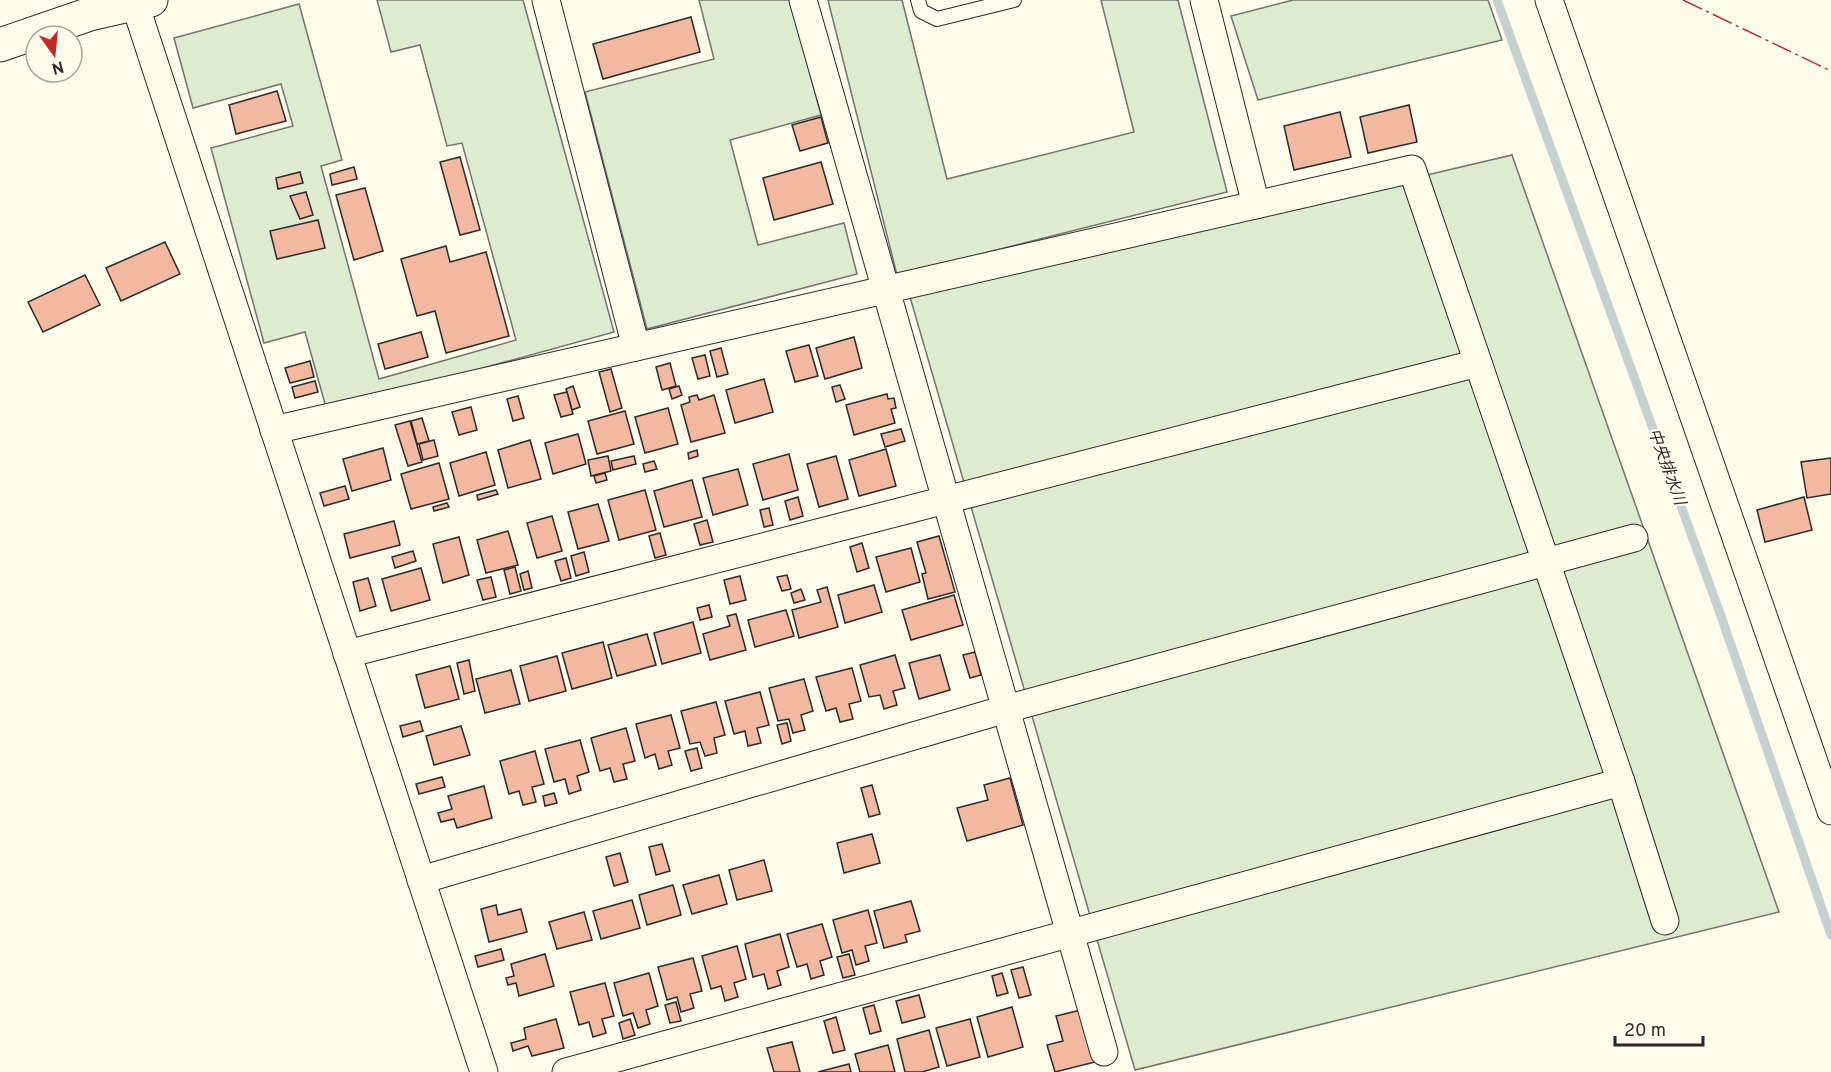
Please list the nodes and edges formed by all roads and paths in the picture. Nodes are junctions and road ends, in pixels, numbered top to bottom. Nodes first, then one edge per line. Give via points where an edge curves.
1 (546, 0) edge
2 (803, 0) edge
3 (918, 0) edge
4 (1014, 0) edge
5 (1204, 0) edge
6 (1549, 0) edge
7 (143, 2) edge
8 (0, 45) edge
9 (1256, 205) junction
10 (886, 289) junction
11 (636, 347) junction
12 (1478, 363) junction
13 (274, 430) junction
14 (946, 500) junction
15 (1634, 538) dead end
16 (1545, 561) junction
17 (347, 654) junction
18 (1006, 709) junction
19 (1621, 782) junction
20 (1831, 811) edge
21 (421, 880) junction
22 (1665, 921) dead end
23 (1070, 933) junction
24 (1104, 1052) dead end
25 (484, 1072) edge
26 (566, 1072) edge

1 - 11 street
2 - 10 street
3 - 4 lane via 921,11 937,19
5 - 9 street
6 - 20 street
7 - 8 main road
7 - 13 street
9 - 10 street
9 - 12 street via 1412,169
10 - 11 street
10 - 14 street
11 - 13 street
12 - 14 street
12 - 16 street
13 - 17 street
14 - 17 street
14 - 18 street
15 - 16 street
16 - 18 street
16 - 19 street
17 - 21 street
18 - 21 street
18 - 23 street
19 - 22 street
19 - 23 street
21 - 25 street
23 - 24 street
23 - 26 street

